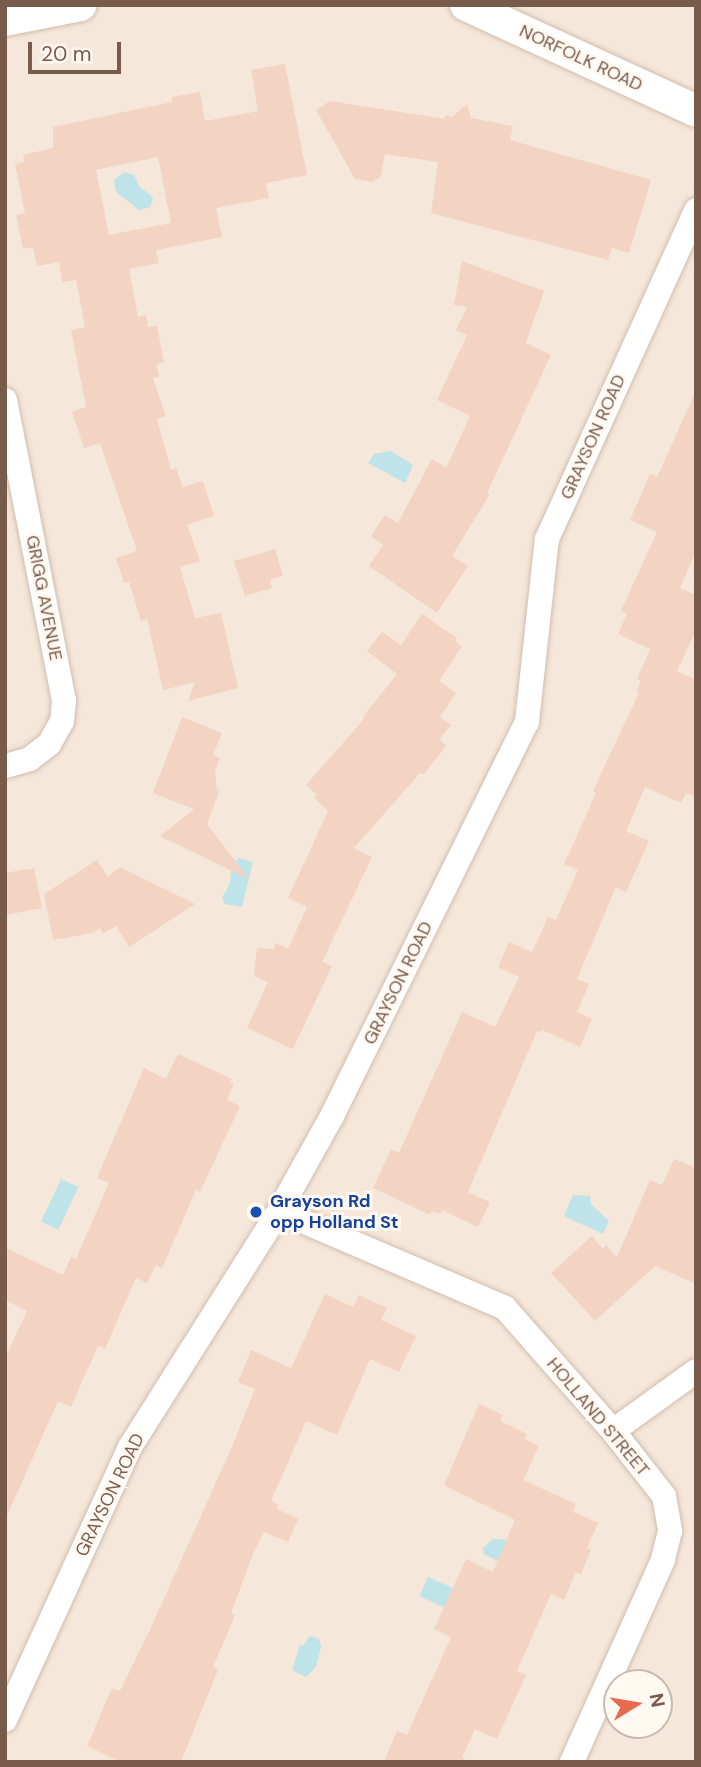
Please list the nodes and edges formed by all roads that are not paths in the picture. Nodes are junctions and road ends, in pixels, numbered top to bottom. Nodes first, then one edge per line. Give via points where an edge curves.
1 (81, 5) edge
2 (466, 5) edge
3 (5, 20) edge
4 (696, 111) edge
5 (696, 211) edge
6 (5, 400) edge
7 (5, 766) edge
8 (279, 1211) junction
9 (696, 1371) edge
10 (613, 1431) junction
11 (5, 1720) edge
12 (572, 1762) edge

1 - 3 street
2 - 4 street, NORFOLK ROAD
5 - 8 street, GRAYSON ROAD via 547,539 527,722 332,1116
6 - 7 street, GRIGG AVENUE via 64,700 62,722 49,744 30,759
8 - 10 street, HOLLAND STREET via 505,1308
8 - 11 street, GRAYSON ROAD via 130,1447
9 - 10 street
10 - 12 street, HOLLAND STREET via 664,1496 670,1531 663,1560

